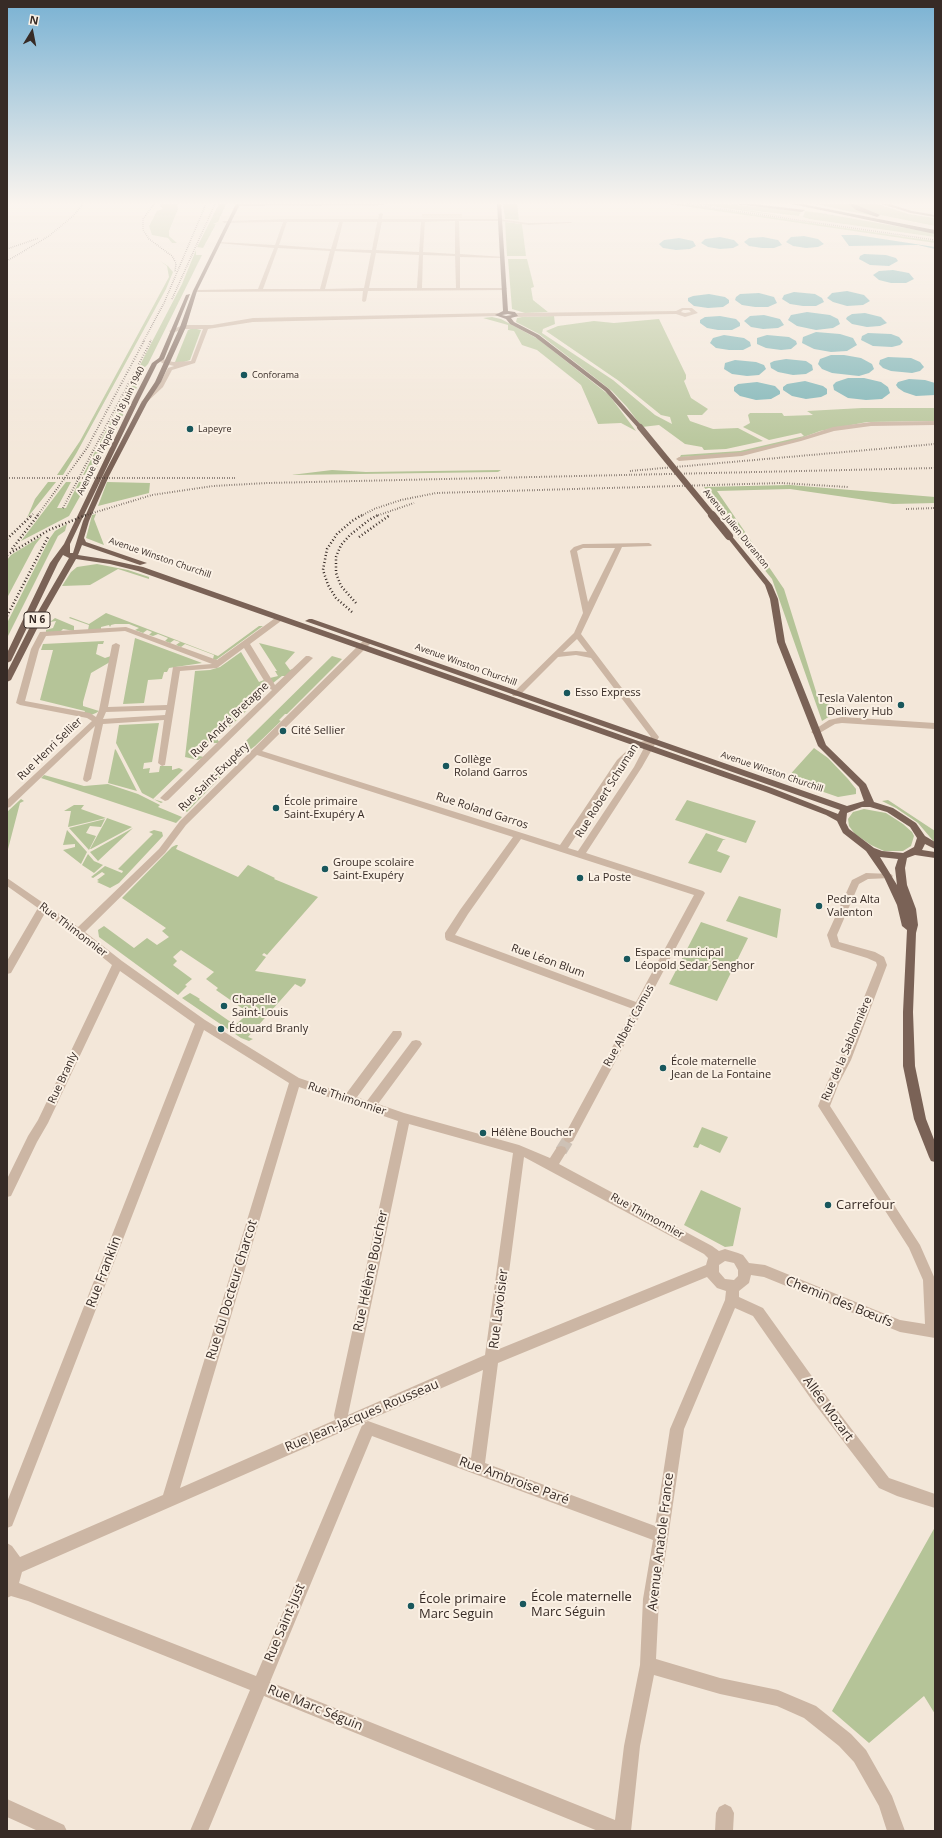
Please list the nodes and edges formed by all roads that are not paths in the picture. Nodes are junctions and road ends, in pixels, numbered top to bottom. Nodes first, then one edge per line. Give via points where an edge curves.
1 (505, 289) edge
2 (194, 290) edge
3 (322, 290) joint
4 (366, 290) junction
5 (419, 290) joint
6 (428, 290) edge
7 (195, 291) joint
8 (260, 291) joint
9 (364, 301) dead end
10 (677, 312) dead end
11 (498, 315) joint
12 (507, 315) junction
13 (515, 315) joint
14 (183, 327) junction
15 (206, 327) junction
16 (172, 331) junction
17 (164, 361) junction
18 (181, 365) junction
19 (144, 403) junction
20 (935, 423) edge
21 (679, 459) dead end
22 (80, 538) junction
23 (66, 544) junction
24 (649, 545) dead end
25 (619, 546) junction
26 (72, 557) junction
27 (54, 563) junction
28 (152, 566) junction
29 (587, 613) junction
30 (281, 618) junction
31 (577, 634) junction
32 (245, 643) junction
33 (365, 644) junction
34 (116, 645) dead end
35 (556, 655) junction
36 (594, 656) junction
37 (309, 658) dead end
38 (7, 661) edge
39 (218, 663) junction
40 (7, 680) edge
41 (278, 689) junction
42 (516, 694) junction
43 (170, 707) junction
44 (103, 710) junction
45 (169, 718) junction
46 (98, 722) junction
47 (935, 726) edge
48 (815, 732) junction
49 (638, 745) junction
50 (651, 745) junction
51 (257, 752) junction
52 (162, 763) dead end
53 (87, 779) dead end
54 (165, 798) dead end
55 (870, 804) junction
56 (7, 805) edge
57 (847, 809) junction
58 (841, 820) junction
59 (519, 835) junction
60 (922, 838) junction
61 (935, 846) edge
62 (562, 849) junction
63 (871, 850) junction
64 (914, 852) junction
65 (581, 854) junction
66 (935, 855) edge
67 (903, 856) junction
68 (888, 876) junction
69 (7, 881) edge
70 (700, 893) joint
71 (43, 908) junction
72 (79, 932) junction
73 (911, 933) junction
74 (118, 964) junction
75 (7, 970) edge
76 (640, 1005) junction
77 (201, 1024) junction
78 (397, 1034) dead end
79 (416, 1044) dead end
80 (295, 1081) junction
81 (348, 1100) junction
82 (369, 1107) junction
83 (404, 1118) junction
84 (569, 1138) tunnel mouth
85 (519, 1150) junction
86 (561, 1150) tunnel mouth
87 (935, 1157) edge
88 (552, 1165) junction
89 (7, 1192) edge
90 (714, 1263) junction
91 (745, 1268) junction
92 (732, 1293) junction
93 (935, 1332) edge
94 (492, 1359) junction
95 (365, 1422) junction
96 (342, 1424) junction
97 (477, 1467) junction
98 (169, 1500) junction
99 (935, 1501) edge
100 (7, 1521) edge
101 (660, 1535) junction
102 (7, 1552) edge
103 (15, 1567) junction
104 (8, 1589) edge
105 (653, 1666) junction
106 (259, 1686) junction
107 (7, 1808) edge
108 (725, 1813) dead end
109 (58, 1831) edge
110 (199, 1831) edge
111 (621, 1831) edge
112 (724, 1831) edge
113 (896, 1831) edge

1 - 12 main road
2 - 16 main road, Avenue de l'Appel du 18 Juin 1940 / N 6
3 - 4 street
3 - 8 street
4 - 5 street
4 - 9 street
5 - 6 street
7 - 8 street
7 - 14 main road, Avenue de l'Appel du 18 Juin 1940 / N 6
10 - 13 street
11 - 12 main road
11 - 15 street via 263,320
12 - 13 main road
12 - 48 main road, Avenue Julien Duranton, bridge via 512,323 530,331 616,399 768,585 774,599 781,642
14 - 15 street
14 - 16 street
14 - 17 main road, Avenue de l'Appel du 18 Juin 1940 / N 6
15 - 18 street via 194,361
16 - 17 main road, Avenue de l'Appel du 18 Juin 1940 / N 6
17 - 18 street
17 - 19 main road, Avenue de l'Appel du 18 Juin 1940 / N 6 via 158,382
17 - 23 main road, Avenue de l'Appel du 18 Juin 1940 / N 6 via 155,363
18 - 19 street via 170,369 161,386
19 - 22 main road, N 6 via 109,469
20 - 21 street via 871,424 833,429 742,454
22 - 26 main road, N 6
22 - 28 main road, Avenue Winston Churchill via 89,544
23 - 26 main road
23 - 27 main road, Avenue de l'Appel du 18 Juin 1940 / N 6
24 - 25 street
25 - 29 street
25 - 29 street via 583,546 573,552
26 - 27 main road
26 - 28 main road via 102,553
26 - 30 main road, Avenue Winston Churchill via 132,566
26 - 40 main road, N 6
27 - 38 main road, N 6
28 - 33 main road, Avenue Winston Churchill
29 - 31 street
30 - 32 street
30 - 33 main road, Avenue Winston Churchill
31 - 35 street
31 - 36 street
32 - 39 street
32 - 41 street via 272,687
33 - 42 main road, Avenue Winston Churchill
33 - 49 main road, Avenue Winston Churchill
33 - 51 street, Rue Saint-Exupéry
34 - 44 street
35 - 36 street via 576,653
35 - 42 street
36 - 50 street via 651,731 654,737
37 - 41 street, Rue André Bretagne
39 - 43 street via 214,666 176,669
39 - 46 street via 126,629 43,634 35,649 20,703 90,716
41 - 54 street, Rue André Bretagne
42 - 50 main road, Avenue Winston Churchill
43 - 44 street
43 - 45 street
44 - 46 street
45 - 46 street, Rue Henri Sellier
45 - 52 street
46 - 53 street
46 - 56 street, Rue Henri Sellier via 85,729
47 - 48 street via 842,720 832,722
48 - 55 main road, Avenue Julien Duranton via 822,746 863,786
49 - 50 street, Rue Robert Schuman
49 - 62 street, Rue Robert Schuman via 620,762
50 - 57 main road, Avenue Winston Churchill
50 - 58 main road, Avenue Winston Churchill via 829,813
50 - 65 street, Rue Robert Schuman
51 - 59 street, Rue Roland Garros
51 - 72 street, Rue Saint-Exupéry via 183,823 162,850
55 - 57 main road
55 - 60 main road via 890,810 913,826
57 - 58 main road via 843,812
58 - 63 main road via 846,831
59 - 62 street, Rue Roland Garros
59 - 76 street, Rue Léon Blum via 450,936
60 - 61 main road
60 - 64 main road via 921,844
62 - 65 street, Rue Roland Garros
63 - 67 main road
63 - 68 main road
64 - 66 main road
64 - 67 main road
65 - 70 street, Rue Roland Garros
67 - 73 main road via 900,868 902,885 911,908
68 - 73 main road via 902,904 906,925
68 - 93 street, Rue de la Sablonnière via 866,876 855,882 832,935 836,944 871,955 880,960 882,965 824,1106 914,1245 929,1280 932,1326
69 - 71 street, Rue Thimonnier
70 - 76 street, Rue Albert Camus
71 - 72 street, Rue Thimonnier
71 - 75 street
72 - 74 street, Rue Thimonnier
73 - 87 main road via 909,1066 919,1113
74 - 77 street, Rue Thimonnier
74 - 89 street, Rue Branly
76 - 84 street, Rue Albert Camus
77 - 80 street, Rue Thimonnier
77 - 100 street, Rue Franklin
78 - 81 street
79 - 82 street
80 - 81 street, Rue Thimonnier
80 - 98 street, Rue du Docteur Charcot
81 - 82 street, Rue Thimonnier
82 - 83 street, Rue Thimonnier
83 - 85 street, Rue Thimonnier
83 - 96 street, Rue Hélène Boucher via 341,1415
85 - 88 street, Rue Thimonnier
85 - 94 street, Rue Lavoisier
86 - 88 street
88 - 90 street, Rue Thimonnier via 708,1250
90 - 91 street via 725,1255 734,1257
90 - 92 street via 712,1274
90 - 94 street, Rue Jean-Jacques Rousseau
91 - 92 street via 744,1279
91 - 93 street, Chemin des Bœufs via 765,1271 900,1326
92 - 99 street, Allée Mozart via 758,1312 884,1483
92 - 101 street, Avenue Anatole France via 678,1429
94 - 95 street, Rue Jean-Jacques Rousseau
94 - 97 street, Rue Lavoisier
95 - 96 street, Rue Jean-Jacques Rousseau
95 - 97 street, Rue Ambroise Paré
95 - 106 street, Rue Saint-Just
96 - 98 street, Rue Jean-Jacques Rousseau
97 - 101 street, Rue Ambroise Paré
98 - 103 street, Rue Jean-Jacques Rousseau
101 - 105 street, Avenue Anatole France via 651,1599
102 - 103 street
103 - 104 street
104 - 106 street, Rue Marc Séguin via 28,1593
105 - 111 street, Avenue Anatole France via 632,1746
105 - 113 street via 720,1686 778,1698 810,1712 834,1730 860,1756 886,1802
106 - 110 street, Rue Saint-Just
106 - 111 street, Rue Marc Séguin
107 - 109 street
108 - 112 street

